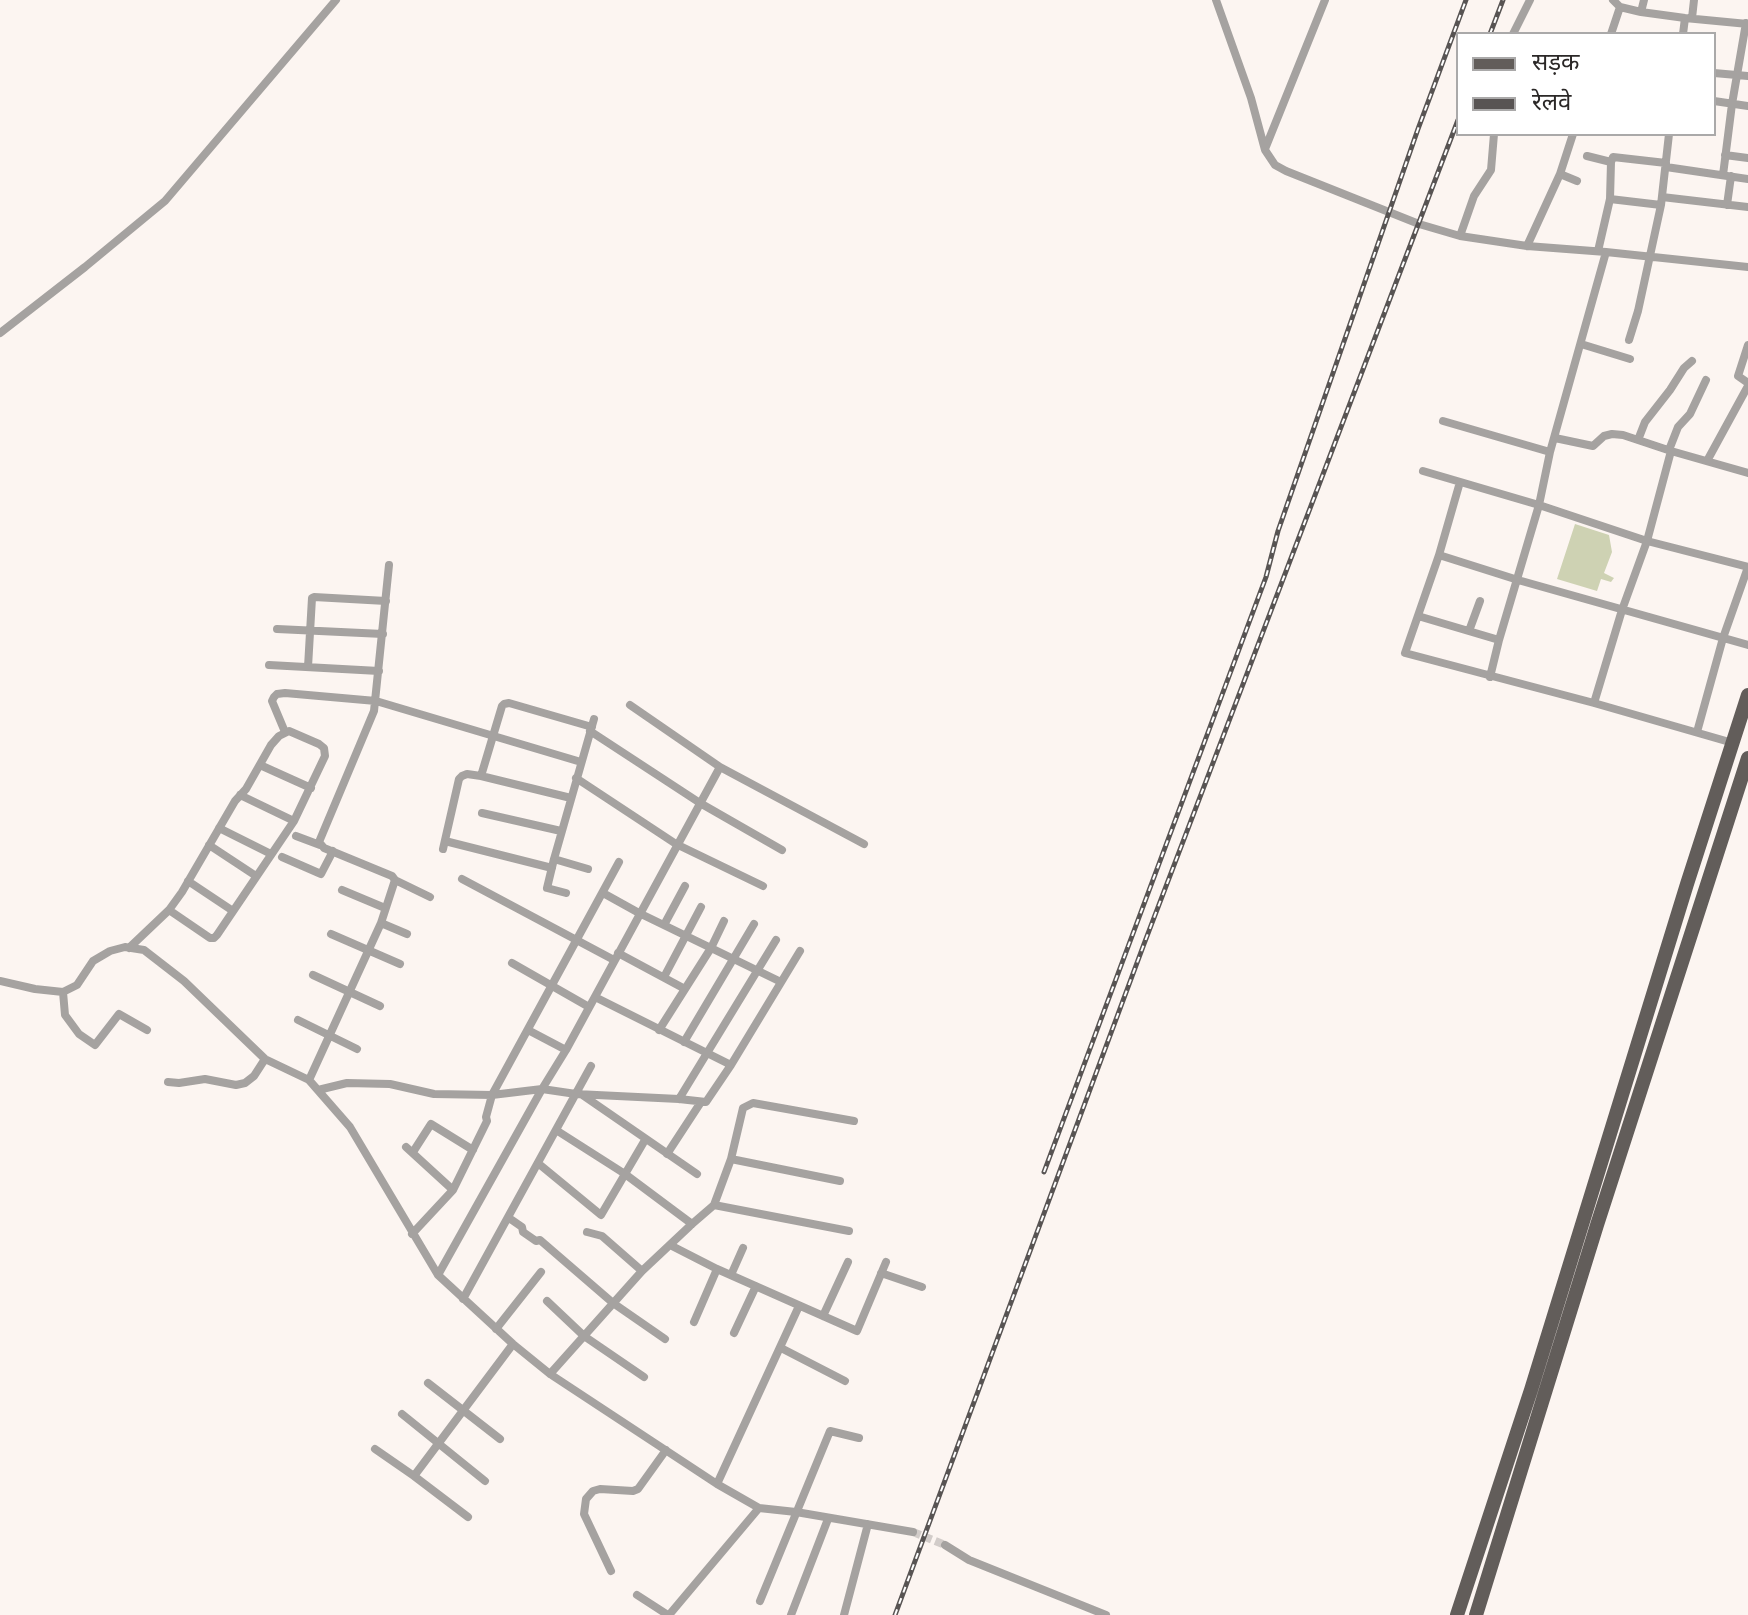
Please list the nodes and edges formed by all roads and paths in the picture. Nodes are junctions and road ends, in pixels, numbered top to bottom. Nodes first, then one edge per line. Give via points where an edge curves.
1 (336, 0) edge
2 (1216, 0) edge
3 (1325, 0) edge
4 (1530, 0) edge
5 (1613, 0) edge
6 (1644, 0) edge
7 (1694, 0) edge
8 (1620, 7) junction
9 (1641, 12) junction
10 (1689, 18) junction
11 (1747, 23) edge
12 (1514, 32) edge
13 (1612, 32) edge
14 (1684, 32) edge
15 (1716, 73) edge
16 (1737, 75) junction
17 (1748, 76) edge
18 (1716, 101) edge
19 (1732, 104) junction
20 (1748, 106) edge
21 (1494, 136) edge
22 (1572, 136) edge
23 (1669, 136) edge
24 (1265, 150) junction
25 (1725, 155) junction
26 (1587, 156) dead end
27 (1748, 158) edge
28 (1611, 162) junction
29 (1666, 165) junction
30 (1560, 174) junction
31 (1727, 176) junction
32 (1748, 179) edge
33 (1577, 181) dead end
34 (1610, 199) junction
35 (1661, 201) junction
36 (1727, 205) junction
37 (1748, 207) edge
38 (1460, 236) junction
39 (1527, 246) junction
40 (1602, 251) junction
41 (1648, 257) junction
42 (1748, 267) edge
43 (0, 333) edge
44 (1629, 340) dead end
45 (1581, 344) junction
46 (1748, 345) edge
47 (1630, 359) dead end
48 (1692, 361) dead end
49 (1706, 380) dead end
50 (1748, 385) edge
51 (1443, 421) dead end
52 (1555, 438) junction
53 (1638, 440) junction
54 (1670, 451) junction
55 (1550, 452) junction
56 (1707, 461) junction
57 (1423, 471) dead end
58 (1748, 473) edge
59 (1460, 482) junction
60 (1539, 505) junction
61 (1647, 541) junction
62 (1439, 555) junction
63 (389, 565) dead end
64 (1748, 567) edge
65 (1518, 580) junction
66 (386, 601) junction
67 (1480, 601) dead end
68 (1622, 610) junction
69 (1418, 616) junction
70 (277, 629) dead end
71 (309, 631) junction
72 (1469, 631) junction
73 (383, 634) junction
74 (1723, 638) junction
75 (1499, 640) junction
76 (1748, 645) edge
77 (269, 665) dead end
78 (308, 667) junction
79 (379, 671) junction
80 (1490, 677) junction
81 (1748, 695) edge
82 (376, 701) junction
83 (1594, 703) junction
84 (630, 705) dead end
85 (592, 726) junction
86 (285, 732) junction
87 (1697, 732) junction
88 (493, 736) junction
89 (1733, 743) junction
90 (1748, 758) edge
91 (581, 762) junction
92 (260, 765) junction
93 (720, 767) junction
94 (481, 776) junction
95 (576, 778) junction
96 (311, 788) junction
97 (240, 795) junction
98 (571, 798) junction
99 (700, 803) junction
100 (482, 813) dead end
101 (294, 821) junction
102 (219, 828) junction
103 (561, 831) junction
104 (296, 836) dead end
105 (676, 844) junction
106 (864, 844) dead end
107 (209, 845) junction
108 (320, 845) junction
109 (782, 850) dead end
110 (333, 851) junction
111 (271, 854) junction
112 (282, 857) dead end
113 (619, 862) dead end
114 (553, 863) junction
115 (588, 869) dead end
116 (256, 876) junction
117 (462, 879) dead end
118 (395, 880) junction
119 (188, 881) junction
120 (685, 886) dead end
121 (763, 886) dead end
122 (342, 890) dead end
123 (566, 893) dead end
124 (603, 893) junction
125 (430, 897) dead end
126 (701, 907) dead end
127 (385, 908) junction
128 (169, 910) junction
129 (233, 911) junction
130 (639, 913) junction
131 (724, 921) dead end
132 (381, 923) junction
133 (754, 924) dead end
134 (664, 925) junction
135 (331, 934) dead end
136 (407, 934) dead end
137 (686, 936) junction
138 (577, 940) junction
139 (776, 940) dead end
140 (129, 948) junction
141 (711, 948) junction
142 (368, 950) junction
143 (800, 951) dead end
144 (616, 956) junction
145 (734, 959) junction
146 (512, 963) dead end
147 (400, 964) dead end
148 (758, 971) junction
149 (313, 975) dead end
150 (664, 977) junction
151 (0, 981) edge
152 (781, 982) junction
153 (552, 985) junction
154 (685, 989) junction
155 (63, 992) junction
156 (349, 992) junction
157 (595, 997) junction
158 (380, 1006) dead end
159 (589, 1007) junction
160 (298, 1020) dead end
161 (147, 1030) dead end
162 (528, 1030) junction
163 (659, 1030) junction
164 (329, 1035) junction
165 (684, 1042) junction
166 (357, 1049) dead end
167 (566, 1050) junction
168 (707, 1053) junction
169 (265, 1059) junction
170 (731, 1065) junction
171 (591, 1066) dead end
172 (309, 1080) junction
173 (168, 1082) dead end
174 (542, 1089) junction
175 (318, 1090) junction
176 (578, 1094) junction
177 (492, 1095) junction
178 (679, 1099) junction
179 (701, 1102) junction
180 (854, 1121) dead end
181 (556, 1130) junction
182 (645, 1140) junction
183 (473, 1150) junction
184 (667, 1154) junction
185 (731, 1159) junction
186 (539, 1164) junction
187 (625, 1174) junction
188 (697, 1174) dead end
189 (840, 1181) dead end
190 (453, 1190) junction
191 (714, 1205) junction
192 (509, 1218) junction
193 (692, 1224) junction
194 (849, 1231) dead end
195 (1588, 1231) junction
196 (587, 1232) dead end
197 (412, 1234) junction
198 (670, 1245) junction
199 (743, 1248) dead end
200 (848, 1262) dead end
201 (886, 1262) dead end
202 (717, 1269) junction
203 (642, 1271) junction
204 (541, 1272) dead end
205 (881, 1273) junction
206 (438, 1275) junction
207 (731, 1275) junction
208 (756, 1286) junction
209 (922, 1287) dead end
210 (463, 1299) junction
211 (547, 1301) dead end
212 (613, 1303) junction
213 (799, 1306) junction
214 (823, 1316) junction
215 (694, 1322) dead end
216 (496, 1329) junction
217 (734, 1333) dead end
218 (584, 1336) junction
219 (665, 1339) dead end
220 (513, 1344) junction
221 (781, 1348) junction
222 (550, 1374) junction
223 (644, 1377) dead end
224 (845, 1381) dead end
225 (428, 1383) dead end
226 (463, 1411) junction
227 (402, 1414) dead end
228 (859, 1438) dead end
229 (500, 1439) dead end
230 (438, 1444) junction
231 (375, 1449) dead end
232 (666, 1450) junction
233 (414, 1476) junction
234 (485, 1481) dead end
235 (717, 1484) junction
236 (759, 1508) junction
237 (796, 1512) junction
238 (468, 1517) dead end
239 (828, 1519) junction
240 (868, 1524) junction
241 (913, 1532) tunnel mouth
242 (945, 1545) tunnel mouth
243 (611, 1571) dead end
244 (637, 1595) dead end
245 (760, 1601) dead end
246 (668, 1615) edge
247 (791, 1615) edge
248 (844, 1615) edge
249 (1106, 1615) edge
250 (1457, 1615) edge
251 (1476, 1615) edge

1 - 43 street via 165,201
2 - 24 street
3 - 24 street
4 - 12 street
5 - 8 street
6 - 9 street
7 - 10 street
8 - 9 street
8 - 13 street
9 - 10 street
10 - 11 street
10 - 14 street
11 - 16 street
15 - 16 street
16 - 17 street
16 - 19 street
18 - 19 street
19 - 20 street
19 - 25 street
21 - 38 street via 1491,170 1474,196
22 - 30 street
23 - 29 street
24 - 38 street via 1275,165 1298,177
25 - 27 street
25 - 31 street
26 - 28 street
28 - 29 street via 1616,157
28 - 34 street
29 - 31 street
29 - 35 street
30 - 33 street
30 - 39 street
31 - 32 street
31 - 36 street
34 - 35 street
34 - 40 street
35 - 36 street
35 - 41 street
36 - 37 street
38 - 39 street
39 - 40 street
40 - 41 street
40 - 45 street
41 - 42 street
41 - 44 street
45 - 47 street
45 - 52 street
46 - 50 street via 1738,376
48 - 53 street via 1645,422
49 - 54 street
50 - 56 street
51 - 55 street
52 - 53 street via 1593,446 1612,434
52 - 55 street
53 - 54 street
54 - 56 street
54 - 61 street
55 - 60 street
56 - 58 street
57 - 59 street
59 - 60 street
59 - 62 street
60 - 61 street
60 - 65 street
61 - 64 street
61 - 68 street
62 - 65 street
62 - 69 street
63 - 66 street
64 - 74 street
65 - 68 street
65 - 75 street
66 - 71 street via 314,597
66 - 73 street
67 - 72 street
68 - 74 street
68 - 83 street
69 - 72 street
69 - 80 street via 1405,653
70 - 71 street
71 - 73 street
71 - 78 street
72 - 75 street
73 - 79 street
74 - 76 street
74 - 87 street
75 - 80 street
77 - 78 street
78 - 79 street
79 - 82 street
80 - 83 street
81 - 89 main road
82 - 86 street via 277,694 272,701
82 - 88 street
82 - 108 street
83 - 87 street
84 - 93 street
85 - 88 street via 509,703 502,706
85 - 91 street
85 - 99 street
86 - 92 street
86 - 96 street via 324,748
87 - 89 street
88 - 91 street
88 - 94 street
89 - 195 main road
90 - 195 main road
91 - 95 street
92 - 96 street
92 - 97 street
93 - 99 street
93 - 106 street
94 - 98 street
94 - 114 street via 459,779 444,845
95 - 98 street
95 - 105 street
96 - 101 street
97 - 101 street
97 - 102 street
98 - 103 street
99 - 105 street
99 - 109 street
100 - 103 street
101 - 111 street
102 - 107 street
102 - 111 street
103 - 114 street
104 - 108 street
105 - 121 street
105 - 130 street
107 - 116 street
107 - 119 street
108 - 110 street
110 - 112 street via 321,874
110 - 118 street
111 - 116 street
113 - 124 street
114 - 115 street
114 - 123 street via 547,888
116 - 129 street
117 - 138 street
118 - 125 street
118 - 127 street
119 - 128 street
119 - 129 street
120 - 134 street
122 - 127 street
124 - 130 street
124 - 138 street
126 - 137 street
127 - 132 street
128 - 129 street via 210,938
128 - 140 street
130 - 134 street
130 - 144 street
131 - 141 street
132 - 136 street
132 - 142 street
133 - 145 street
134 - 137 street
135 - 142 street
137 - 141 street
137 - 150 street
138 - 144 street
138 - 153 street
139 - 148 street
140 - 155 street via 93,961 77,985
140 - 169 street via 144,950 176,974
141 - 145 street
141 - 154 street
142 - 147 street
142 - 156 street
143 - 152 street
144 - 150 street
144 - 157 street
145 - 148 street
145 - 165 street
146 - 153 street
148 - 152 street
148 - 168 street
149 - 156 street
150 - 154 street
151 - 155 street
152 - 170 street
153 - 159 street
153 - 162 street
154 - 163 street
155 - 161 street via 65,1015 95,1045 119,1014
156 - 158 street
156 - 164 street
157 - 159 street
157 - 163 street
159 - 167 street
160 - 164 street
162 - 167 street
162 - 177 street
163 - 165 street
164 - 166 street
164 - 172 street
165 - 168 street
167 - 174 street
168 - 170 street
168 - 178 street
169 - 172 street
169 - 173 street via 245,1083
170 - 179 street
171 - 176 street
172 - 175 street
174 - 176 street
174 - 177 street
174 - 206 street
175 - 177 street via 347,1083 390,1084 434,1094
175 - 197 street via 350,1127
176 - 178 street
176 - 181 street
176 - 182 street
177 - 183 street
178 - 179 street
179 - 184 street
180 - 185 street via 747,1104
181 - 186 street
181 - 187 street
182 - 184 street
182 - 187 street
183 - 190 street
183 - 190 street via 431,1124 410,1150
184 - 188 street
185 - 189 street
185 - 191 street
186 - 187 street via 601,1215
186 - 192 street
187 - 193 street
190 - 197 street
191 - 193 street
191 - 194 street
192 - 210 street
192 - 212 street
193 - 198 street
195 - 250 main road
195 - 251 main road
196 - 203 street via 602,1236
197 - 206 street
198 - 202 street
198 - 203 street
199 - 207 street
200 - 214 street
201 - 205 street
202 - 207 street
202 - 215 street
203 - 212 street
204 - 216 street
205 - 209 street
205 - 214 street via 857,1331
206 - 210 street
207 - 208 street
208 - 213 street
208 - 217 street
210 - 216 street
211 - 218 street
212 - 218 street
212 - 219 street
213 - 214 street
213 - 221 street
216 - 220 street
218 - 222 street
218 - 223 street
220 - 222 street
220 - 226 street
221 - 224 street
221 - 235 street
222 - 232 street
225 - 226 street
226 - 229 street
226 - 230 street
227 - 230 street
228 - 237 street via 830,1431
230 - 233 street
230 - 234 street
231 - 233 street
232 - 235 street
232 - 243 street via 638,1489 600,1489 586,1499 584,1514
233 - 238 street
235 - 236 street
236 - 237 street
236 - 246 street
237 - 239 street
237 - 245 street
239 - 240 street
239 - 247 street
240 - 241 street
240 - 248 street
242 - 249 street via 969,1560
244 - 246 street

